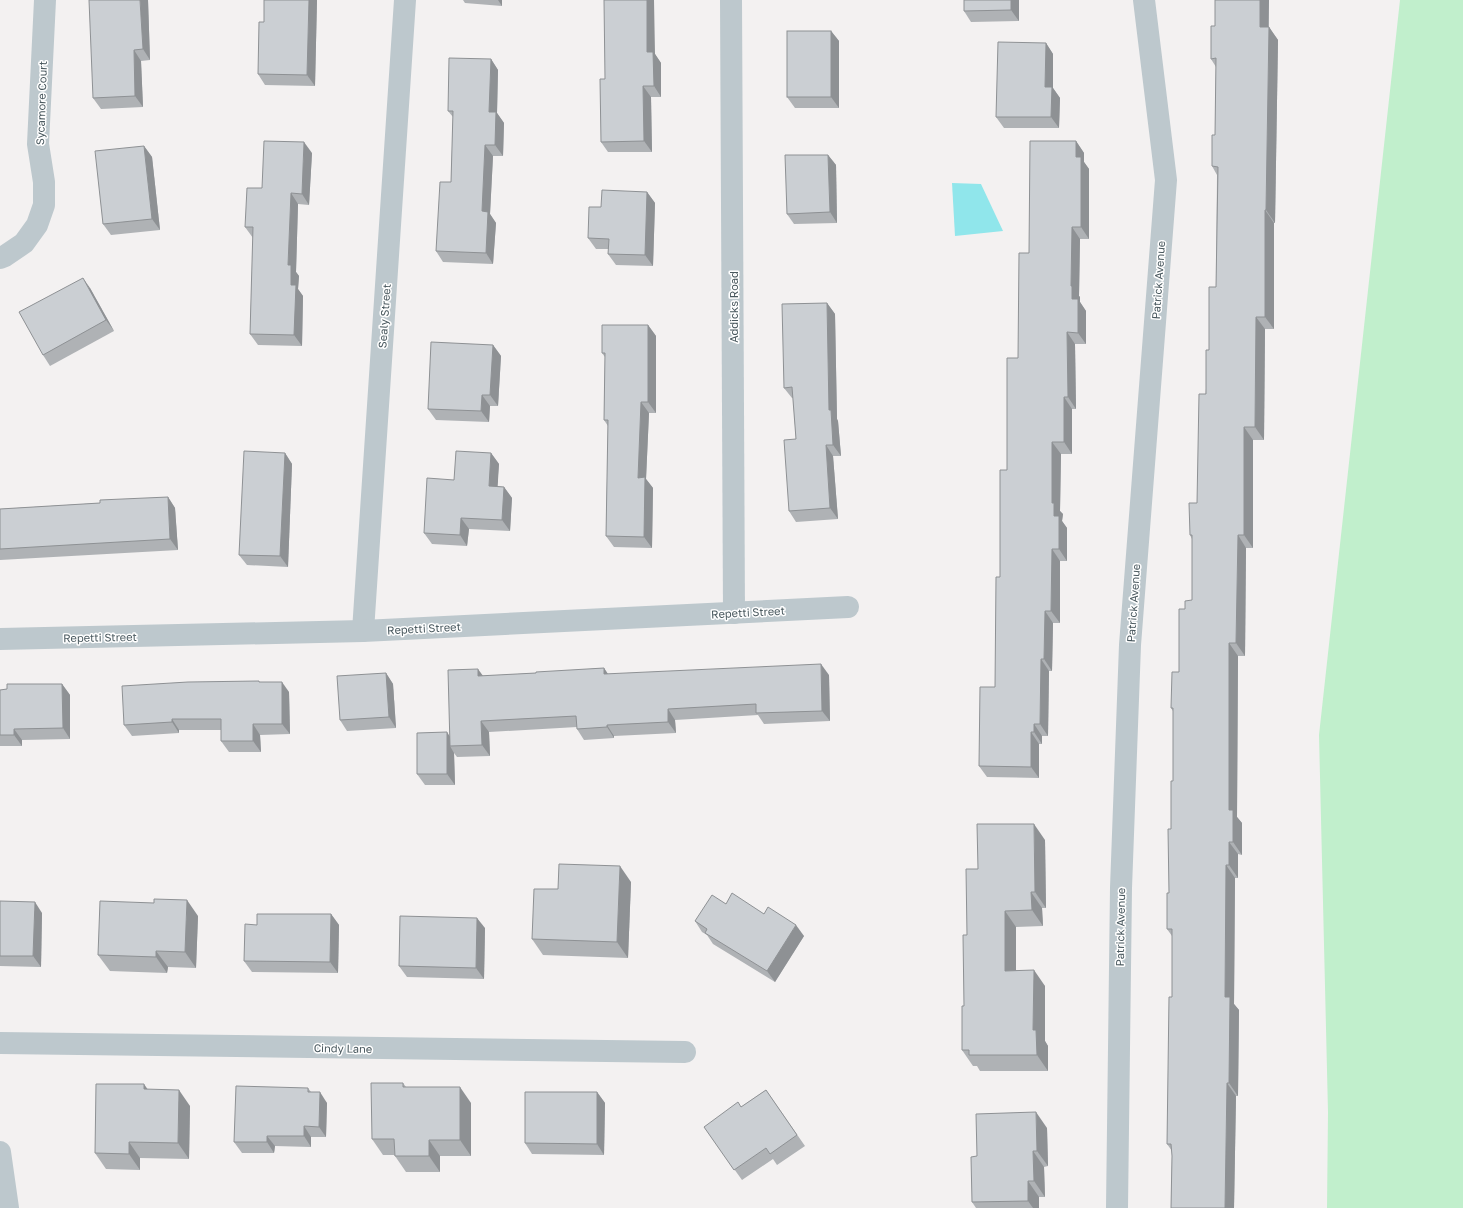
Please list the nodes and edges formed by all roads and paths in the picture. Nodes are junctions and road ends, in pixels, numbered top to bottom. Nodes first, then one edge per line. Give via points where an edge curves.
1 (45, 0) edge
2 (405, 0) edge
3 (731, 0) edge
4 (1144, 0) edge
5 (0, 258) edge
6 (848, 607) dead end
7 (734, 613) junction
8 (363, 631) junction
9 (0, 639) edge
10 (0, 1043) edge
11 (685, 1052) dead end
12 (0, 1152) edge
13 (8, 1208) edge
14 (1117, 1208) edge

1 - 5 street, Sycamore Court via 38,144 44,182 44,206 37,225 24,243
2 - 8 street, Sealy Street
3 - 7 street, Addicks Road
4 - 14 street, Patrick Avenue via 1166,180 1130,645 1121,888
6 - 7 street, Repetti Street
7 - 8 street, Repetti Street
8 - 9 street, Repetti Street
10 - 11 street, Cindy Lane
12 - 13 street

